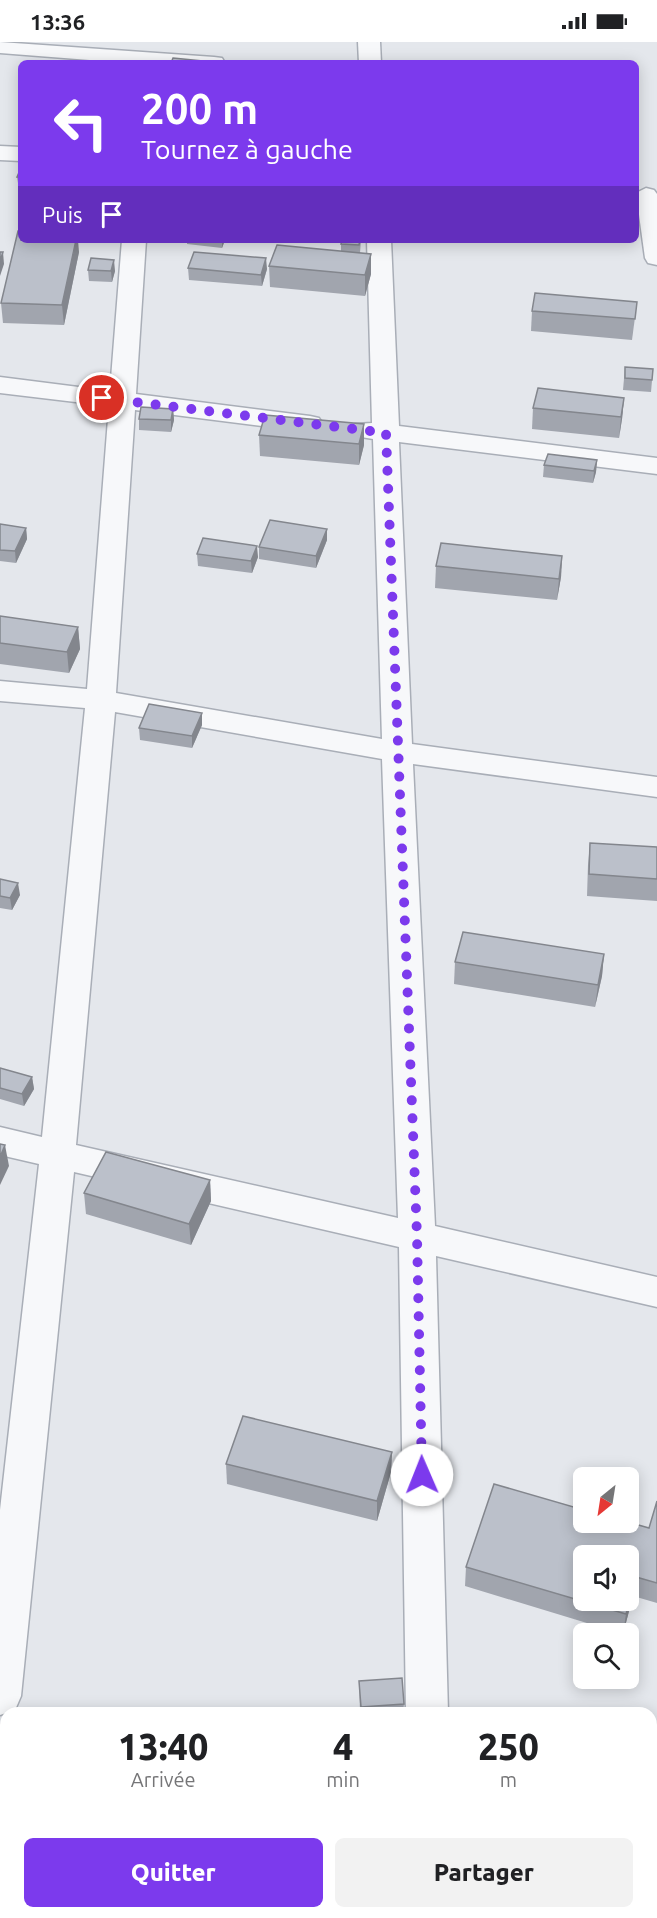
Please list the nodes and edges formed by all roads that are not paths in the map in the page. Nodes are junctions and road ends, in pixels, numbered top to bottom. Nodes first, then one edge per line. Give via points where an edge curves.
1 (369, 42) edge
2 (0, 47) edge
3 (153, 55) edge
4 (191, 60) edge
5 (370, 60) edge
6 (0, 153) edge
7 (18, 154) edge
8 (646, 195) edge
9 (134, 243) edge
10 (379, 243) edge
11 (657, 258) edge
12 (0, 385) edge
13 (123, 400) junction
14 (386, 433) junction
15 (657, 466) edge
16 (0, 691) edge
17 (101, 700) junction
18 (397, 752) junction
19 (657, 787) edge
20 (0, 1141) edge
21 (58, 1152) junction
22 (417, 1236) junction
23 (657, 1292) edge
24 (0, 1696) edge
25 (427, 1707) edge

1 - 5 street
2 - 3 street
3 - 4 street
6 - 7 street
8 - 11 street
9 - 13 street
10 - 14 street
12 - 13 street
13 - 14 street
13 - 17 street
14 - 15 street
14 - 18 street
16 - 17 street
17 - 18 street
17 - 21 street
18 - 19 street
18 - 22 street
20 - 21 street
21 - 22 street
21 - 24 street
22 - 23 street
22 - 25 street

